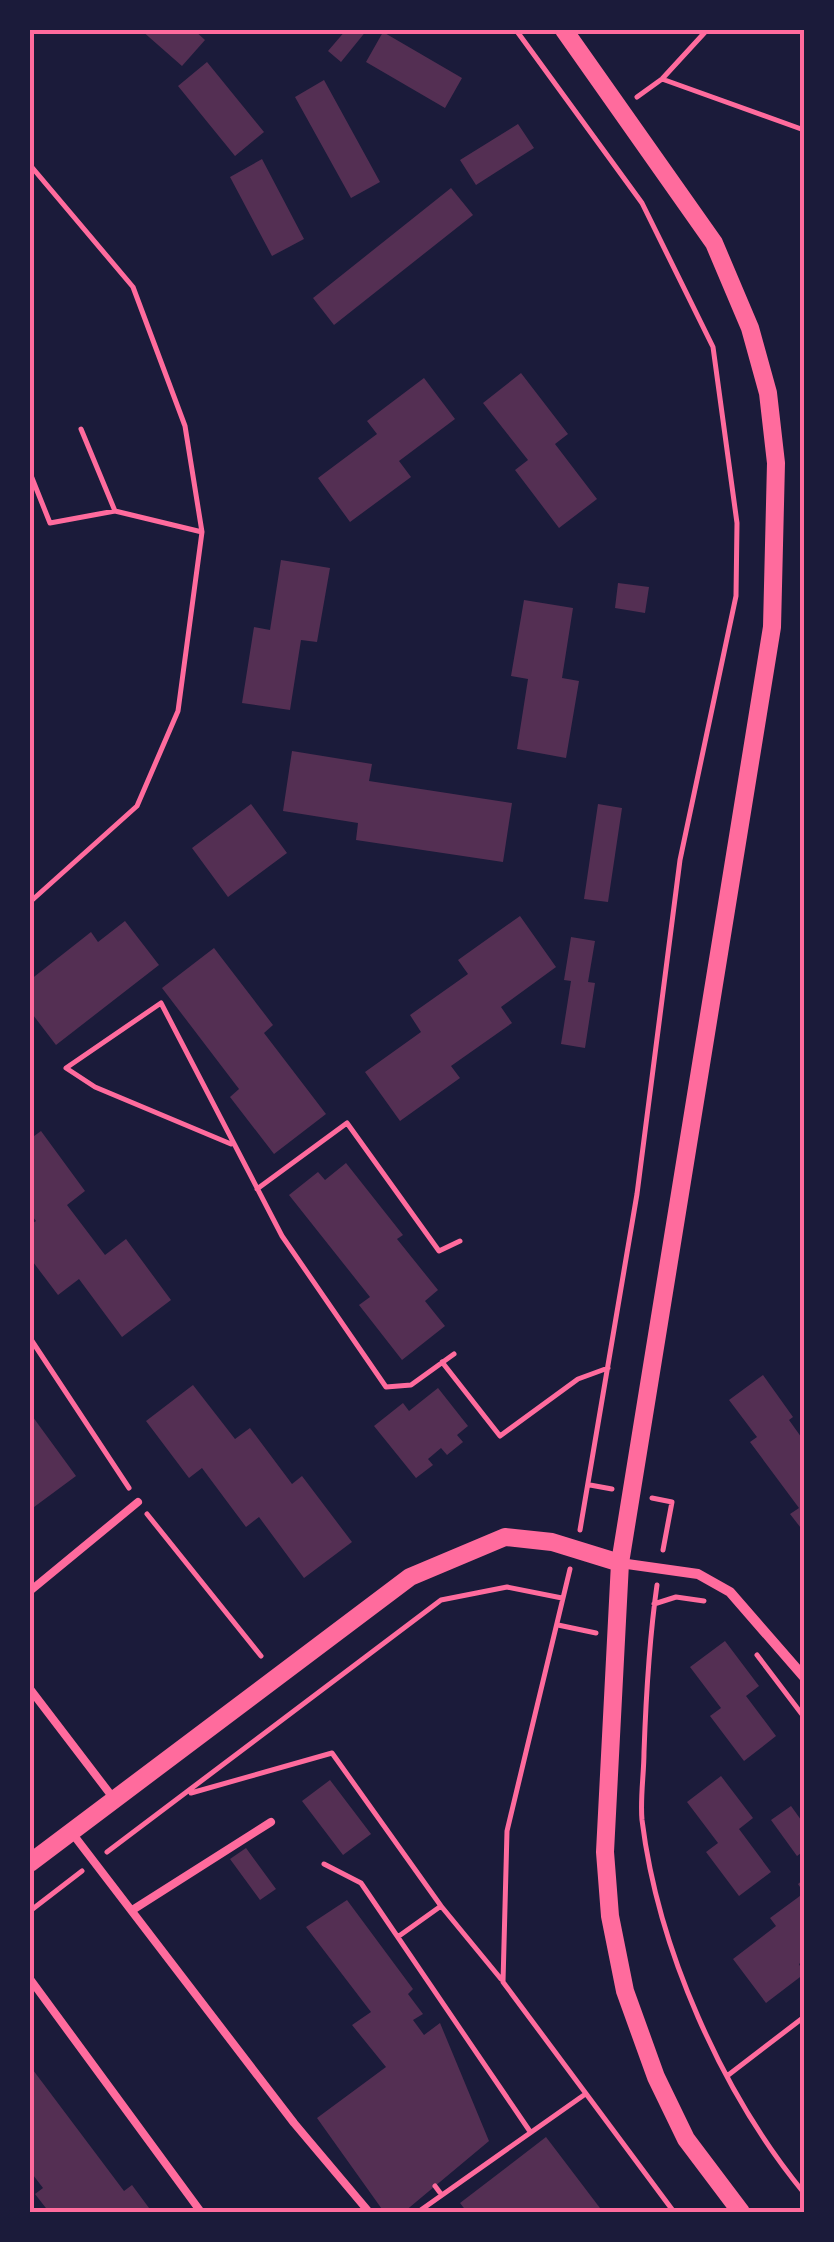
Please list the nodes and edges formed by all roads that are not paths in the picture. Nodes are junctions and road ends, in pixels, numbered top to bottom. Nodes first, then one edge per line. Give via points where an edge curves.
1 (564, 30) edge
2 (138, 1502) dead end
3 (620, 1563) junction
4 (30, 1591) edge
5 (804, 1678) edge
6 (30, 1689) edge
7 (114, 1799) junction
8 (271, 1822) dead end
9 (72, 1833) junction
10 (30, 1864) edge
11 (134, 1909) junction
12 (30, 1979) edge
13 (201, 2212) edge
14 (369, 2212) edge
15 (741, 2212) edge

1 - 3 street via 714,243 750,328 768,393 778,515 772,627
2 - 4 lane
3 - 5 street via 698,1574 730,1592
3 - 7 street via 552,1542 505,1537 410,1577
3 - 15 street via 604,1852 610,1916 625,1991 656,2077 686,2140
6 - 7 lane
7 - 9 street
8 - 11 lane
9 - 10 street
9 - 11 lane
11 - 14 lane
12 - 13 lane

